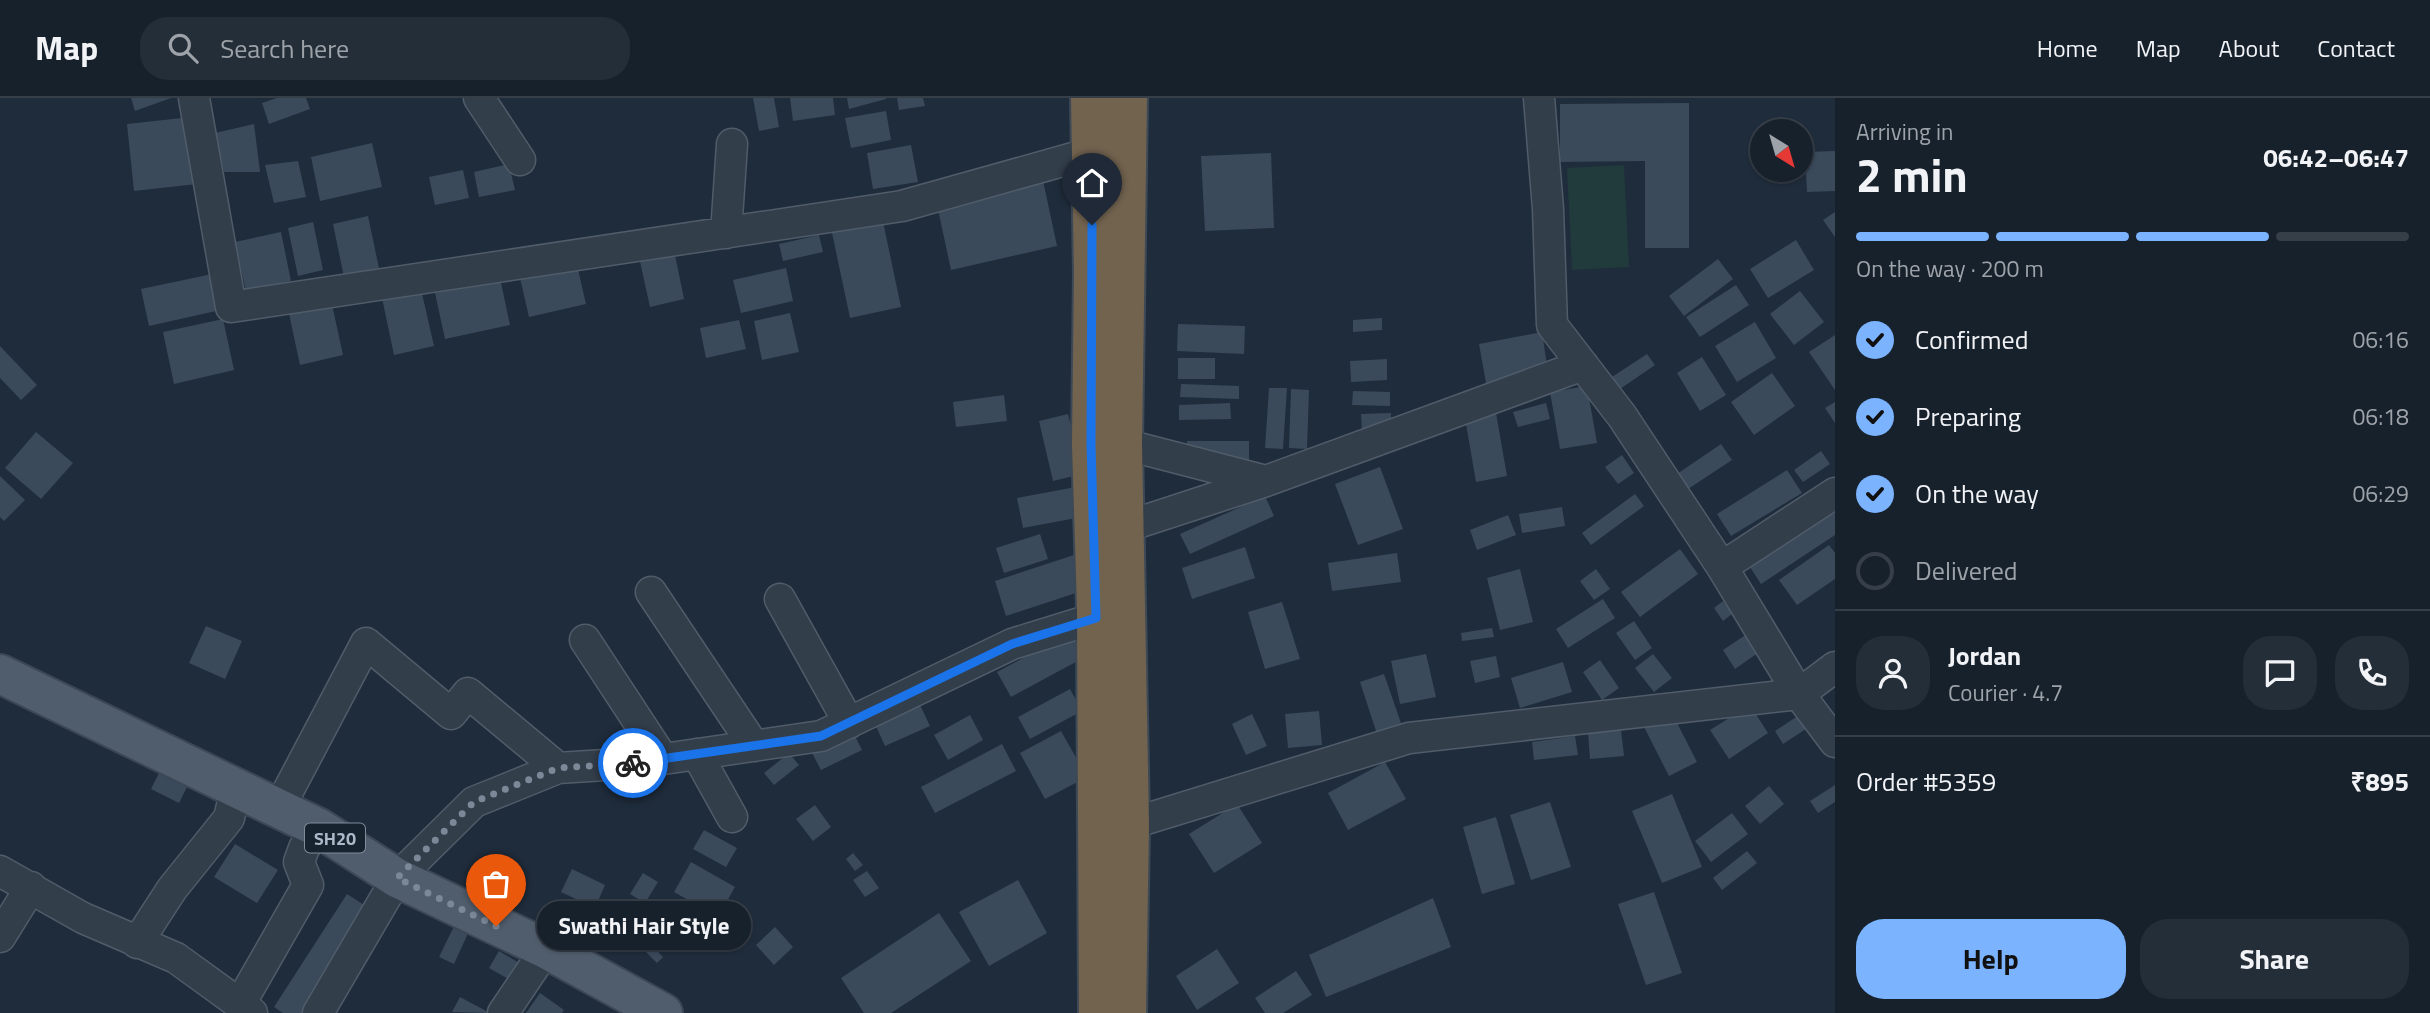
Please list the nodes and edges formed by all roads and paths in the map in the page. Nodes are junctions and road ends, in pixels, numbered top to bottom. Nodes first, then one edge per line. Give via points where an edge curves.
1 (194, 98) edge
2 (479, 98) edge
3 (1090, 98) edge
4 (1128, 98) edge
5 (1539, 98) edge
6 (732, 144) dead end
7 (1091, 153) junction
8 (520, 160) dead end
9 (726, 233) junction
10 (1583, 365) junction
11 (1123, 444) junction
12 (1266, 481) junction
13 (1835, 493) edge
14 (1125, 527) junction
15 (1722, 567) junction
16 (651, 592) dead end
17 (780, 599) dead end
18 (1096, 618) junction
19 (585, 640) dead end
20 (1835, 667) edge
21 (0, 674) edge
22 (1799, 694) junction
23 (849, 723) junction
24 (1835, 742) edge
25 (754, 746) junction
26 (697, 754) junction
27 (663, 759) junction
28 (558, 768) junction
29 (236, 789) junction
30 (278, 810) junction
31 (732, 817) dead end
32 (1130, 824) junction
33 (319, 828) junction
34 (0, 871) edge
35 (397, 878) junction
36 (31, 887) junction
37 (0, 937) edge
38 (137, 943) junction
39 (546, 950) junction
40 (246, 1009) edge
41 (318, 1013) edge
42 (503, 1013) edge
43 (663, 1013) edge
44 (1098, 1013) edge
45 (1127, 1013) edge

1 - 9 street via 232,307
2 - 8 street
3 - 7 highway
4 - 11 highway
5 - 10 street via 1552,325
6 - 9 street
7 - 9 street via 902,206
7 - 18 highway
10 - 12 street
10 - 15 street
11 - 12 street
11 - 14 highway
12 - 14 street
13 - 15 street
14 - 32 highway
15 - 22 street
16 - 25 street
17 - 23 street
18 - 23 street via 1012,644
18 - 44 highway
19 - 27 street
20 - 22 street
21 - 29 main road, SH20
22 - 24 street
22 - 32 street via 1409,738
23 - 25 street via 821,736
25 - 26 street
26 - 27 street
26 - 31 street
27 - 28 street
28 - 30 street via 468,693 451,714 366,643
28 - 35 street via 474,802
29 - 30 main road, SH20
29 - 38 street via 229,818 172,889
30 - 33 main road, SH20
32 - 45 highway
33 - 35 main road, SH20
33 - 40 street via 299,862 308,885
34 - 36 street
35 - 39 main road, SH20
35 - 41 street
36 - 37 street
36 - 38 street
38 - 40 street via 176,958
39 - 42 street
39 - 43 main road, SH20

